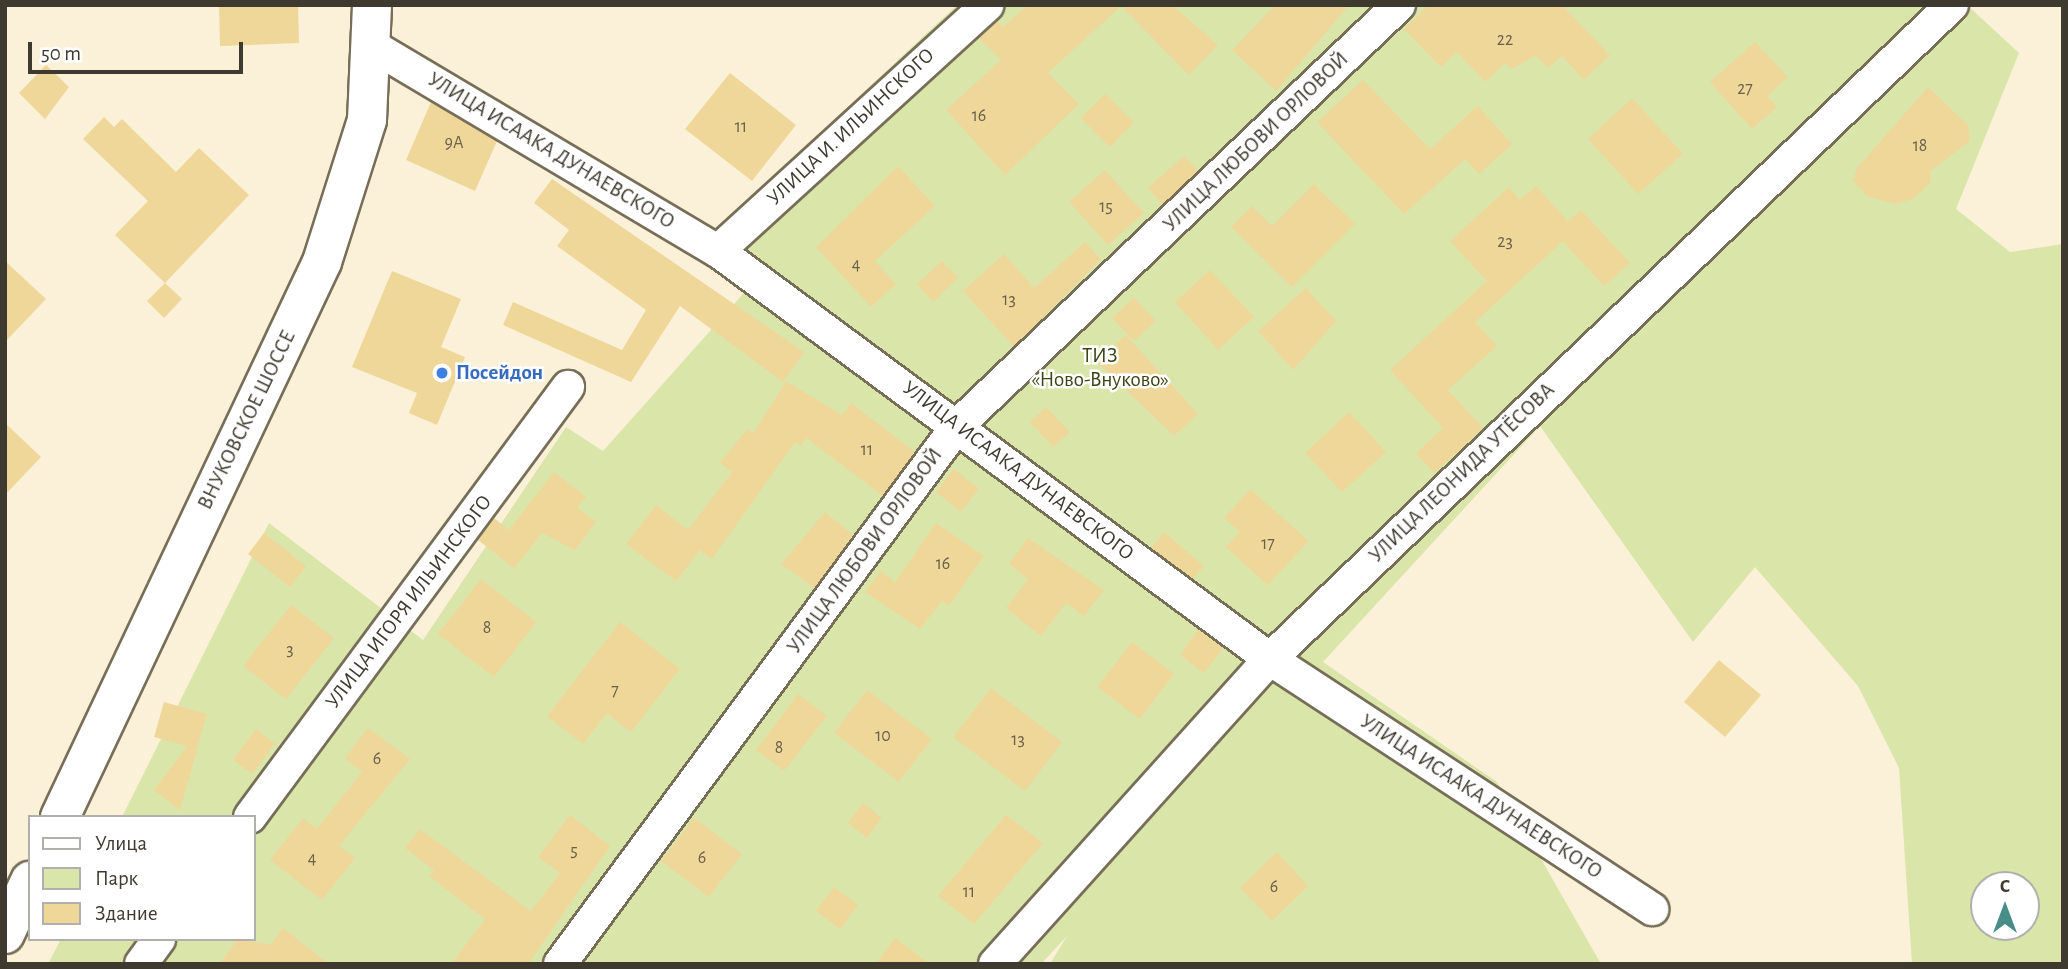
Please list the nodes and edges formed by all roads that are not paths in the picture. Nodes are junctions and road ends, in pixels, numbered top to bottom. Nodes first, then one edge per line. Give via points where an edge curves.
1 (372, 5) edge
2 (987, 5) edge
3 (1399, 5) edge
4 (1952, 5) edge
5 (374, 47) junction
6 (718, 251) junction
7 (568, 387) dead end
8 (958, 425) junction
9 (1270, 659) junction
10 (61, 815) edge
11 (251, 815) edge
12 (28, 885) edge
13 (1652, 909) dead end
14 (5, 934) edge
15 (158, 941) edge
16 (141, 964) edge
17 (560, 964) edge
18 (996, 964) edge

1 - 5 main road, ВНУКОВСКОЕ ШОССЕ
2 - 6 street, УЛИЦА И. ИЛЬИНСКОГО
3 - 8 street, УЛИЦА ЛЮБОВИ ОРЛОВОЙ
4 - 9 street, УЛИЦА ЛЕОНИДА УТЁСОВА
5 - 6 street, УЛИЦА ИСААКА ДУНАЕВСКОГО
5 - 10 main road, ВНУКОВСКОЕ ШОССЕ via 362,145 322,262
6 - 8 street, УЛИЦА ИСААКА ДУНАЕВСКОГО
7 - 11 street, УЛИЦА ИГОРЯ ИЛЬИНСКОГО
8 - 9 street, УЛИЦА ИСААКА ДУНАЕВСКОГО
8 - 17 street, УЛИЦА ЛЮБОВИ ОРЛОВОЙ
9 - 13 street, УЛИЦА ИСААКА ДУНАЕВСКОГО
9 - 18 street, УЛИЦА ЛЕОНИДА УТЁСОВА
12 - 14 main road
15 - 16 street

